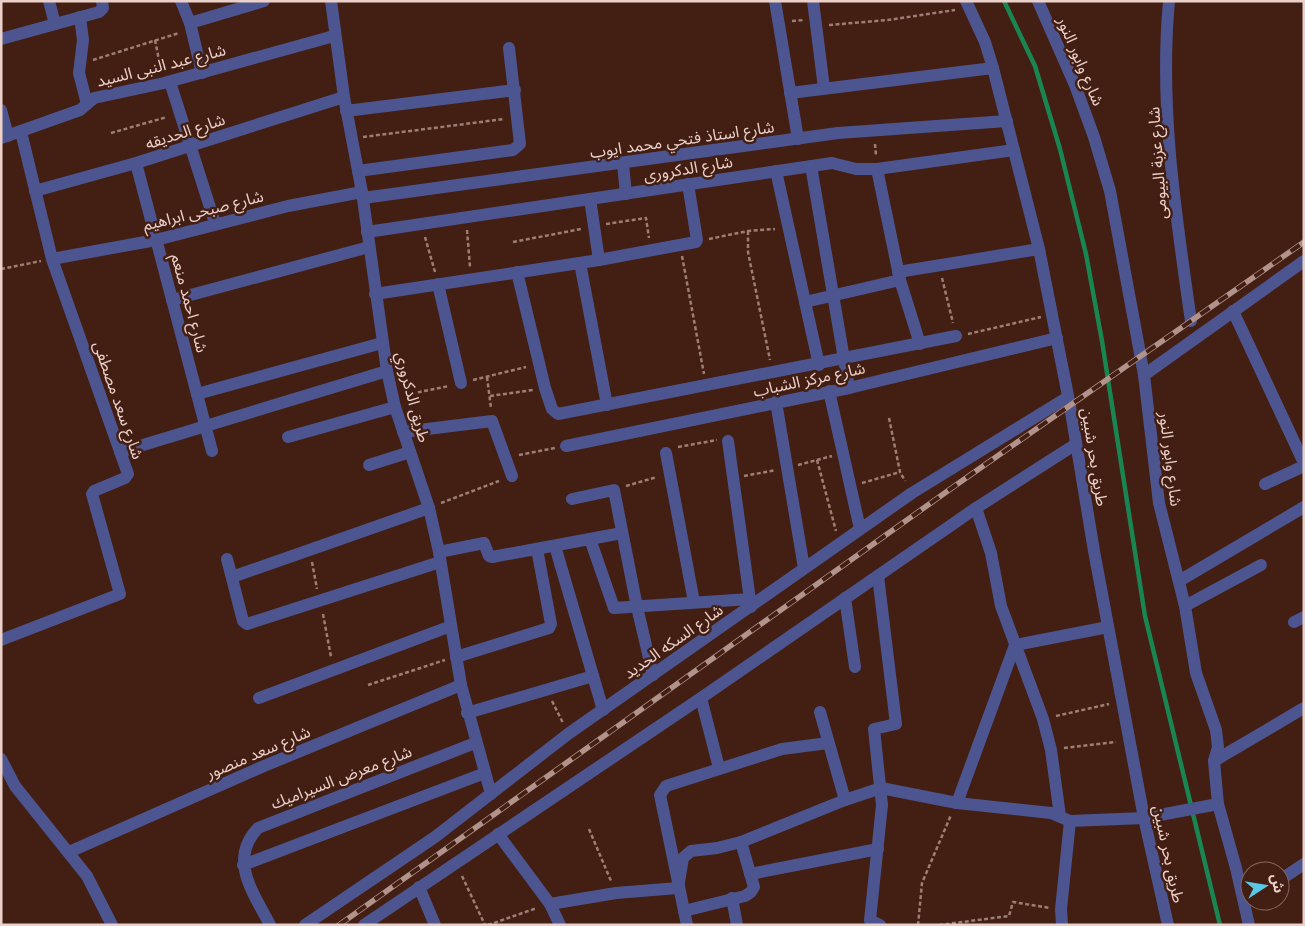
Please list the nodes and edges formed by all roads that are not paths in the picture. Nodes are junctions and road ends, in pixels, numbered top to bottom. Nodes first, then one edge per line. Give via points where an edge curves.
1 (49, 1) edge
2 (181, 1) edge
3 (264, 1) edge
4 (331, 1) edge
5 (775, 1) edge
6 (813, 1) edge
7 (1038, 1) edge
8 (1170, 1) edge
9 (967, 5) edge
10 (101, 6) edge
11 (80, 17) junction
12 (54, 24) junction
13 (191, 27) junction
14 (334, 36) junction
15 (1, 39) edge
16 (509, 48) dead end
17 (993, 68) junction
18 (202, 73) junction
19 (167, 82) junction
20 (824, 88) junction
21 (515, 90) junction
22 (790, 93) junction
23 (344, 97) junction
24 (87, 104) junction
25 (1, 110) edge
26 (346, 111) junction
27 (1007, 121) junction
28 (21, 132) junction
29 (5, 137) edge
30 (798, 139) junction
31 (191, 146) junction
32 (1014, 150) junction
33 (136, 163) junction
34 (623, 164) junction
35 (811, 166) junction
36 (877, 169) junction
37 (358, 170) junction
38 (776, 171) junction
39 (688, 184) junction
40 (35, 191) junction
41 (626, 194) junction
42 (363, 195) junction
43 (590, 199) junction
44 (215, 223) junction
45 (367, 232) junction
46 (156, 240) junction
47 (369, 247) junction
48 (1039, 248) junction
49 (52, 259) junction
50 (599, 260) junction
51 (1304, 261) edge
52 (580, 263) junction
53 (517, 272) junction
54 (899, 276) junction
55 (438, 284) junction
56 (375, 294) junction
57 (833, 296) junction
58 (172, 300) junction
59 (805, 302) junction
60 (1233, 312) junction
61 (1191, 322) dead end
62 (956, 336) road end
63 (1057, 338) junction
64 (382, 343) junction
65 (920, 344) junction
66 (844, 359) junction
67 (818, 365) junction
68 (387, 371) junction
69 (1144, 375) junction
70 (461, 383) road end
71 (849, 388) junction
72 (829, 391) junction
73 (197, 394) junction
74 (1068, 396) junction
75 (776, 402) junction
76 (394, 403) junction
77 (607, 405) junction
78 (205, 425) junction
79 (403, 432) junction
80 (288, 437) dead end
81 (728, 441) road end
82 (1076, 444) junction
83 (566, 446) road end
84 (212, 451) dead end
85 (120, 452) junction
86 (410, 452) junction
87 (666, 453) road end
88 (1304, 464) edge
89 (369, 465) dead end
90 (512, 476) road end
91 (1265, 484) dead end
92 (572, 499) dead end
93 (1304, 507) edge
94 (428, 508) junction
95 (976, 508) junction
96 (860, 529) junction
97 (622, 533) junction
98 (590, 539) junction
99 (555, 546) junction
100 (537, 549) junction
101 (439, 557) junction
102 (227, 559) dead end
103 (1261, 565) dead end
104 (804, 568) junction
105 (878, 576) junction
106 (232, 577) junction
107 (1179, 581) junction
108 (845, 598) junction
109 (694, 602) junction
110 (751, 603) junction
111 (1185, 606) junction
112 (637, 607) junction
113 (451, 626) junction
114 (1108, 627) junction
115 (1, 640) edge
116 (1014, 645) junction
117 (456, 657) junction
118 (855, 667) dead end
119 (653, 675) junction
120 (593, 676) junction
121 (461, 685) junction
122 (258, 698) dead end
123 (701, 698) junction
124 (1304, 708) edge
125 (603, 710) junction
126 (820, 712) dead end
127 (467, 713) junction
128 (475, 743) junction
129 (828, 743) junction
130 (1, 759) edge
131 (1214, 761) junction
132 (719, 768) junction
133 (485, 773) junction
134 (881, 788) junction
135 (491, 794) junction
136 (845, 800) junction
137 (957, 803) junction
138 (1212, 806) junction
139 (1065, 818) junction
140 (1144, 818) junction
141 (498, 834) junction
142 (741, 842) junction
143 (878, 849) junction
144 (69, 852) junction
145 (1304, 864) edge
146 (243, 865) junction
147 (1290, 873) edge
148 (750, 874) junction
149 (1240, 880) edge
150 (419, 887) junction
151 (678, 888) junction
152 (732, 898) junction
153 (550, 904) junction
154 (684, 911) junction
155 (1248, 911) edge
156 (112, 925) edge
157 (270, 925) edge
158 (305, 925) edge
159 (364, 925) edge
160 (435, 925) edge
161 (560, 925) edge
162 (687, 925) edge
163 (737, 925) edge
164 (880, 925) edge
165 (1062, 925) edge
166 (1168, 925) edge
167 (1249, 925) edge

1 - 12 street
2 - 13 street
3 - 13 street
4 - 14 street, طريق الدكروري
5 - 22 street
6 - 20 street
7 - 69 street, شارع وابور النور via 1075,85 1110,191
8 - 61 street, شارع عزبة البيومى via 1167,73 1172,188
9 - 17 street, طريق بحر شبين via 985,42
10 - 11 street
11 - 12 street
11 - 24 street via 83,39 81,81
12 - 15 street
13 - 18 street
14 - 18 street, شارع عبد النبى السيد
14 - 23 street, طريق الدكروري
16 - 21 street
17 - 20 street
17 - 27 street, طريق بحر شبين
18 - 19 street, شارع عبد النبى السيد
19 - 24 street, شارع عبد النبى السيد via 94,98
19 - 31 street
20 - 22 street
21 - 26 street
21 - 37 street via 520,144 513,150
22 - 30 street
23 - 26 street, طريق الدكروري
23 - 31 street, شارع الحديقه
24 - 28 street, شارع عبد النبى السيد via 80,110
25 - 29 street
26 - 37 street, طريق الدكروري
27 - 30 street, شارع استاذ فتحي محمد ايوب via 873,130
27 - 32 street, طريق بحر شبين
28 - 29 street, شارع عبد النبى السيد
28 - 40 street, شارع سعد مصطفى
30 - 34 street, شارع استاذ فتحي محمد ايوب
31 - 33 street, شارع الحديقه
31 - 44 street
32 - 36 street, شارع الدكرورى
32 - 48 street, طريق بحر شبين
33 - 40 street, شارع الحديقه
33 - 46 street, شارع احمد منعم
34 - 41 street
34 - 42 street, شارع استاذ فتحي محمد ايوب
35 - 36 street, شارع الدكرورى via 835,163 856,169
35 - 38 street, شارع الدكرورى
35 - 57 street
36 - 54 street
37 - 42 street, طريق الدكروري
38 - 39 street, شارع الدكرورى
38 - 59 street
39 - 41 street, شارع الدكرورى
39 - 50 street via 697,241
40 - 49 street, شارع سعد مصطفى
41 - 43 street, شارع الدكرورى
42 - 44 street, شارع صبحى ابراهيم
42 - 45 street, طريق الدكروري
43 - 45 street, شارع الدكرورى
43 - 50 street
44 - 46 street, شارع صبحى ابراهيم
45 - 47 street, طريق الدكروري
46 - 49 street, شارع صبحى ابراهيم
46 - 58 street, شارع احمد منعم
47 - 56 street, طريق الدكروري
47 - 58 street
48 - 54 street
48 - 63 street, طريق بحر شبين
49 - 85 street, شارع سعد مصطفى
50 - 52 street
51 - 60 street
52 - 53 street
52 - 77 street
53 - 55 street
53 - 77 street via 552,409 558,414
54 - 57 street
54 - 65 street
55 - 56 street
55 - 70 street
56 - 64 street, طريق الدكروري
57 - 59 street
57 - 66 street
58 - 73 street, شارع احمد منعم
59 - 67 street
60 - 69 street
60 - 88 street
62 - 65 street
63 - 71 street, شارع مركز الشباب
63 - 74 street, طريق بحر شبين
64 - 68 street, طريق الدكروري
64 - 73 street
65 - 66 street
66 - 67 street
66 - 71 street
67 - 77 street
68 - 76 street, طريق الدكروري
68 - 78 street
69 - 107 street, شارع وابور النور via 1159,504
71 - 72 street, شارع مركز الشباب
72 - 75 street, شارع مركز الشباب
72 - 96 street
73 - 78 street, شارع احمد منعم
74 - 82 street, طريق بحر شبين
74 - 96 street, شارع السكه الحديد
75 - 83 street, شارع مركز الشباب
75 - 104 street
76 - 79 street, طريق الدكروري
76 - 80 street
78 - 84 street, شارع احمد منعم
78 - 85 street
79 - 86 street, طريق الدكروري
79 - 90 street via 492,421
81 - 110 street
82 - 95 street
82 - 114 street, طريق بحر شبين
85 - 115 street, شارع سعد مصطفى via 127,476 92,494 120,594
86 - 89 street
86 - 94 street, طريق الدكروري
87 - 109 street
88 - 91 street
92 - 97 street via 614,490
93 - 107 street
94 - 101 street, طريق الدكروري
94 - 106 street
95 - 105 street
95 - 116 street
96 - 104 street, شارع السكه الحديد
97 - 98 street
97 - 112 street
98 - 99 street
98 - 112 street via 613,607
99 - 100 street
99 - 120 street
100 - 101 street via 491,557 484,542
100 - 117 street via 549,628
101 - 106 street via 320,602 247,624 243,621
101 - 113 street, طريق الدكروري
102 - 106 street
103 - 111 street
104 - 110 street, شارع السكه الحديد
105 - 108 street
105 - 134 street via 896,724 874,728
107 - 111 street, شارع وابور النور
108 - 118 street
108 - 123 street
109 - 110 street
109 - 112 street
110 - 119 street, شارع السكه الحديد
111 - 131 street, شارع وابور النور via 1196,673 1216,730 1218,747
112 - 119 street
113 - 117 street, طريق الدكروري
113 - 122 street
114 - 116 street
114 - 140 street, طريق بحر شبين
116 - 137 street
116 - 139 street via 1043,719
117 - 121 street, طريق الدكروري
119 - 125 street, شارع السكه الحديد
120 - 125 street
120 - 127 street
121 - 127 street, طريق الدكروري
121 - 144 street, شارع سعد منصور via 264,766
123 - 132 street
123 - 141 street
124 - 131 street
125 - 135 street, شارع السكه الحديد
126 - 129 street
127 - 128 street, طريق الدكروري
128 - 133 street, طريق الدكروري
128 - 146 street, شارع معرض السيراميك via 258,828 243,850
129 - 132 street via 782,749
129 - 136 street
130 - 144 street via 15,786
131 - 138 street, شارع وابور النور
132 - 151 street via 666,786 660,795
133 - 135 street, طريق الدكروري
133 - 146 street
134 - 136 street
134 - 137 street
134 - 143 street
135 - 158 street, شارع السكه الحديد via 435,838
136 - 142 street
137 - 139 street
138 - 140 street
138 - 149 street, شارع وابور النور
139 - 140 street
139 - 165 street
140 - 166 street, طريق بحر شبين
141 - 150 street
141 - 153 street
142 - 148 street
142 - 151 street via 696,849 686,854
143 - 148 street
143 - 164 street via 870,920
144 - 156 street via 87,876
145 - 147 street
146 - 157 street via 249,885
148 - 152 street via 754,887 751,892
150 - 159 street
150 - 160 street
151 - 153 street via 616,893
151 - 154 street
152 - 154 street
152 - 163 street
153 - 161 street
154 - 162 street
155 - 167 street, شارع وابور النور

